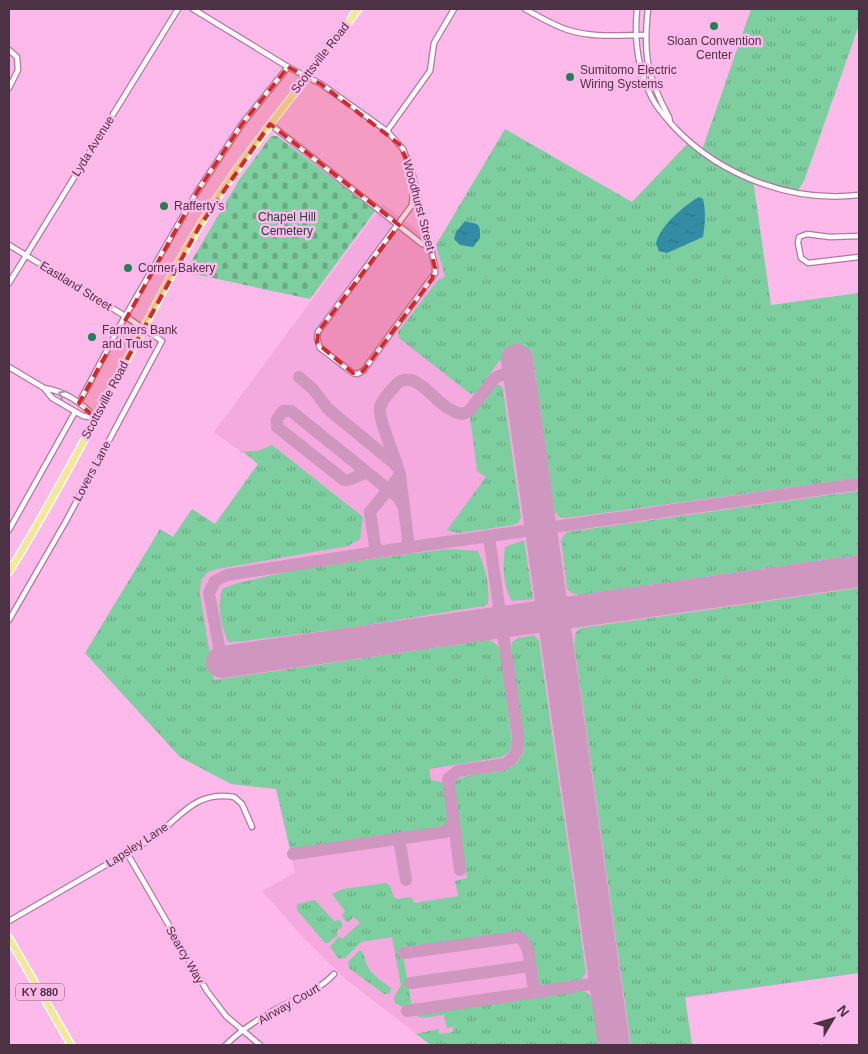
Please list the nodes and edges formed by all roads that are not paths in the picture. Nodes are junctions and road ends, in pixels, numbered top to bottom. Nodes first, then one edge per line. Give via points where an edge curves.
1 (178, 9) edge
2 (193, 9) edge
3 (358, 9) edge
4 (454, 9) edge
5 (525, 9) edge
6 (637, 9) edge
7 (648, 9) edge
8 (636, 35) junction
9 (646, 35) junction
10 (9, 50) edge
11 (288, 67) junction
12 (307, 76) junction
13 (9, 88) edge
14 (670, 122) junction
15 (270, 124) junction
16 (387, 131) junction
17 (414, 179) junction
18 (859, 195) edge
19 (399, 225) junction
20 (859, 236) edge
21 (430, 244) junction
22 (9, 245) edge
23 (26, 256) junction
24 (859, 257) edge
25 (9, 283) edge
26 (125, 316) junction
27 (143, 328) junction
28 (9, 366) edge
29 (44, 388) junction
30 (79, 403) junction
31 (75, 412) junction
32 (96, 418) junction
33 (9, 530) edge
34 (9, 572) edge
35 (9, 620) edge
36 (252, 827) dead end
37 (126, 853) junction
38 (9, 921) edge
39 (9, 938) edge
40 (334, 974) dead end
41 (242, 1032) junction
42 (71, 1045) edge
43 (226, 1045) edge
44 (260, 1045) edge

1 - 23 street, Lyda Avenue
2 - 11 street, Woodhurst Street
3 - 12 main road, Scottsville Road
4 - 16 street via 434,43 430,71
5 - 8 street via 575,32
6 - 8 street
7 - 9 street
8 - 9 street
8 - 14 street via 643,77 655,103
9 - 14 street via 651,79
10 - 13 street via 17,57 19,67
11 - 12 street, Woodhurst Street
11 - 26 street via 242,124 211,170
12 - 15 main road, Scottsville Road
12 - 16 street, Woodhurst Street
14 - 18 street via 702,152 753,180 806,194
15 - 19 street
15 - 27 main road, Scottsville Road via 218,196
16 - 17 street, Woodhurst Street via 403,149
17 - 19 street via 412,205
17 - 21 street, Woodhurst Street
19 - 21 street via 422,244
19 - 21 street, Woodhurst Street via 316,338 320,348 353,373 363,371 434,275
20 - 24 street via 804,234 798,243 800,258 808,263
22 - 23 street, Eastland Street
23 - 25 street, Lyda Avenue
23 - 26 street, Eastland Street
26 - 27 street, Eastland Street
26 - 30 street
27 - 32 main road, Scottsville Road
27 - 35 street, Lovers Lane via 162,341
28 - 29 street
30 -> 29 street via 56,390
29 - 31 street via 52,398
30 - 32 street
31 - 32 street
31 - 33 street
32 - 34 main road, Scottsville Road
36 - 37 street, Lapsley Lane via 238,798 212,798 188,806 161,832
37 - 38 street, Lapsley Lane
37 - 41 street, Searcy Way via 206,991
39 - 42 main road, KY 880
40 - 41 street, Airway Court via 314,991 280,1007
41 - 43 street, Airway Court
41 - 44 street, Searcy Way

